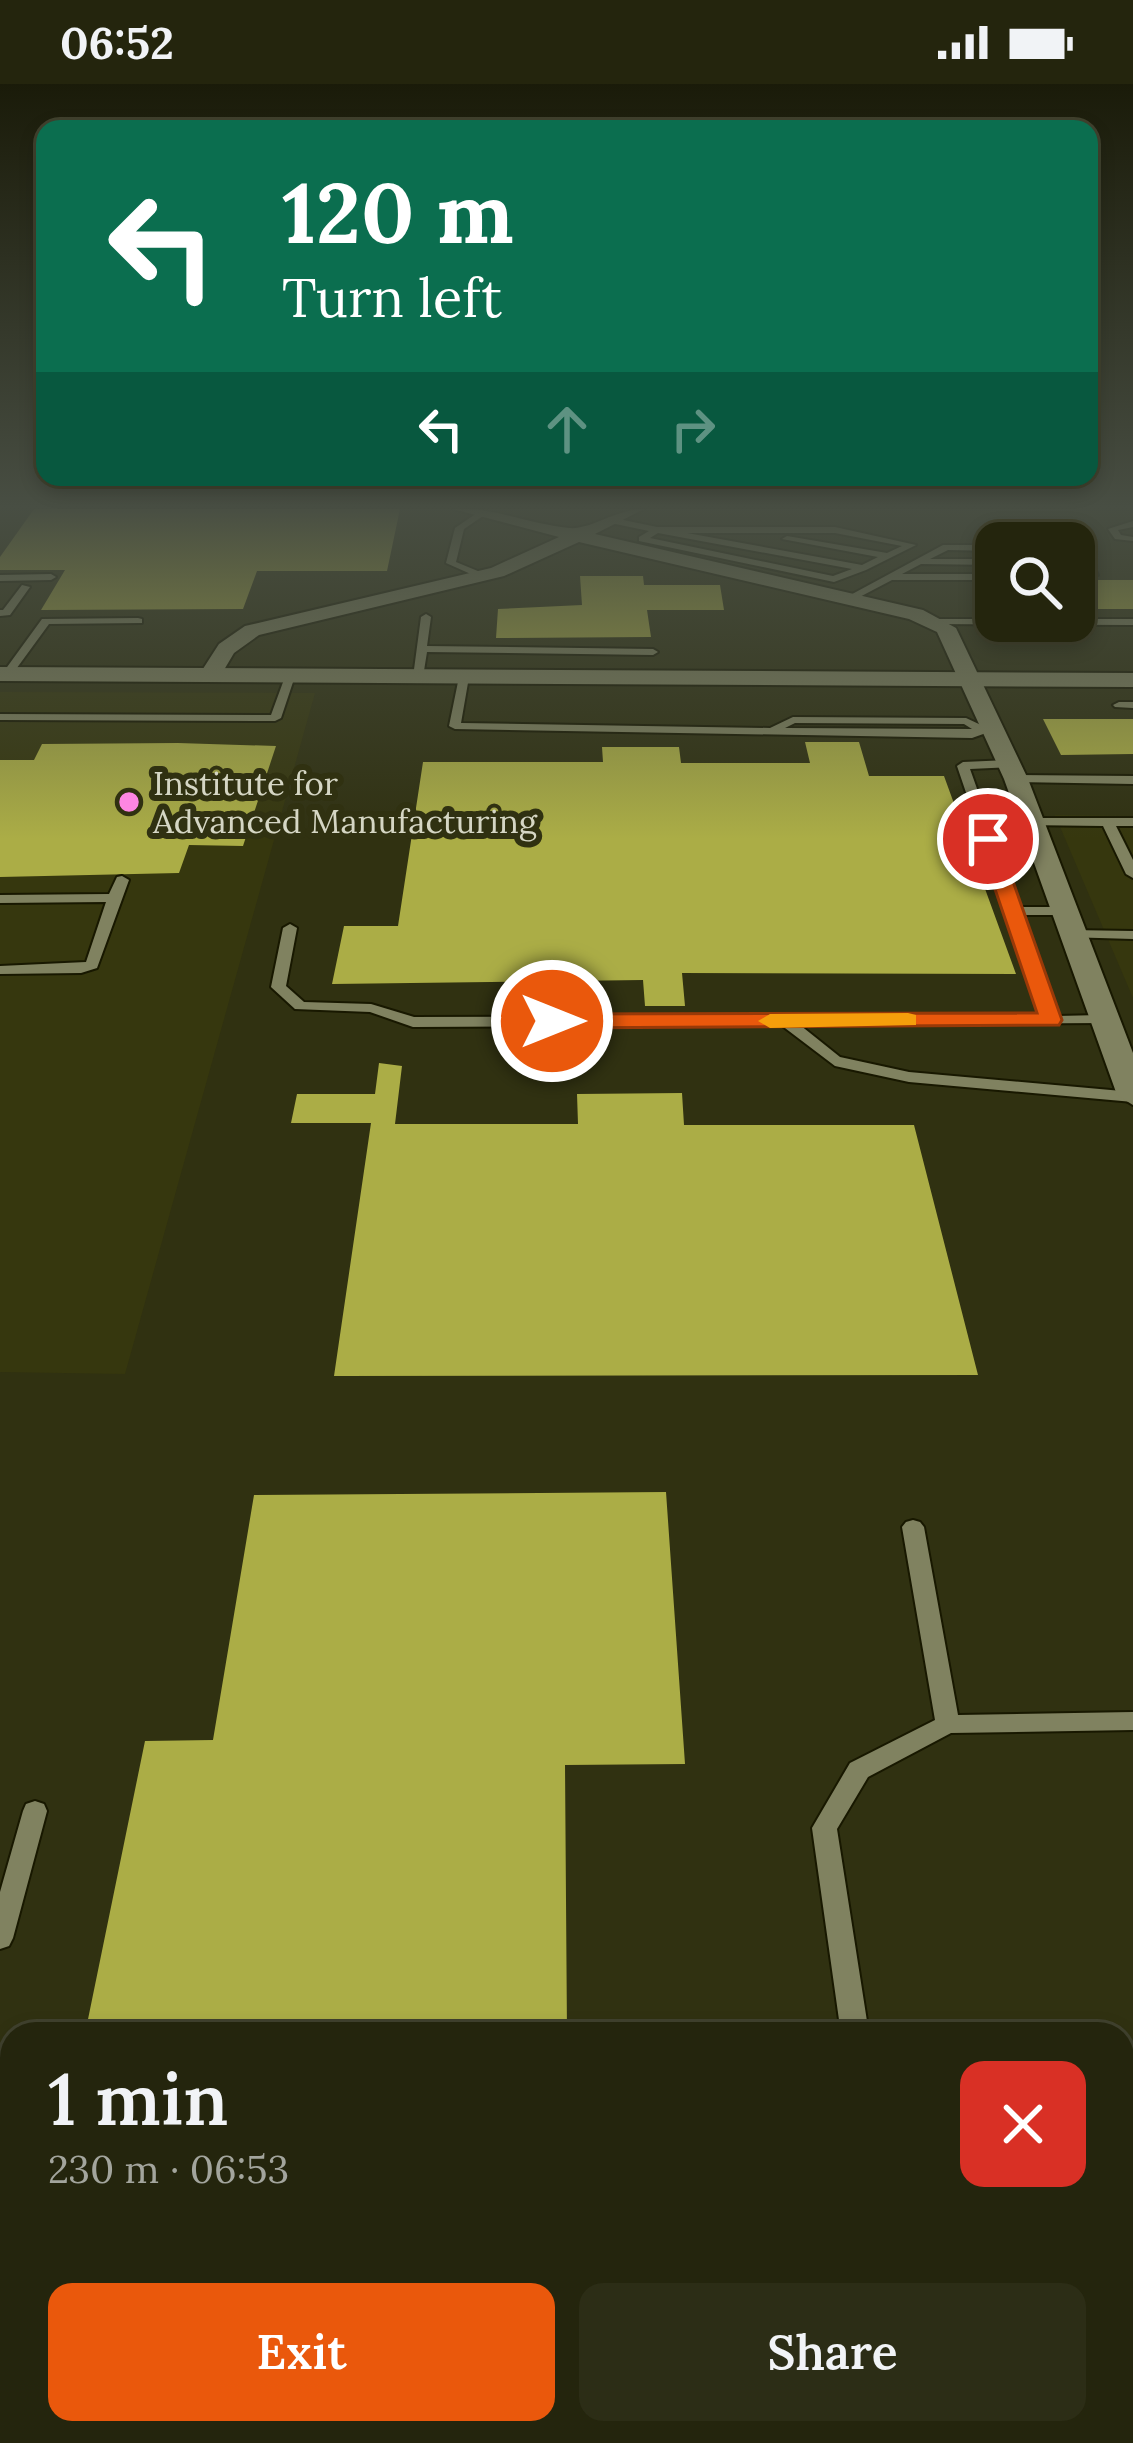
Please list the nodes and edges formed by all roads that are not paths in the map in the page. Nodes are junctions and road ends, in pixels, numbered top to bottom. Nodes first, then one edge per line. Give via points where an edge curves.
1 (298, 619) edge
2 (426, 619) edge
3 (924, 619) edge
4 (138, 621) dead end
5 (935, 622) junction
6 (1133, 622) edge
7 (422, 650) junction
8 (653, 652) dead end
9 (209, 675) junction
10 (2, 676) edge
11 (290, 676) junction
12 (418, 676) junction
13 (464, 677) junction
14 (968, 680) junction
15 (1133, 680) edge
16 (0, 717) edge
17 (986, 728) junction
18 (1013, 772) junction
19 (1133, 780) edge
20 (1028, 821) junction
21 (1108, 822) junction
22 (1133, 822) edge
23 (1133, 874) edge
24 (122, 880) dead end
25 (114, 898) junction
26 (0, 899) edge
27 (1013, 911) junction
28 (1066, 923) junction
29 (290, 928) dead end
30 (1133, 935) edge
31 (0, 970) edge
32 (1051, 1020) junction
33 (784, 1021) junction
34 (1114, 1028) edge
35 (1133, 1096) edge
36 (913, 1527) dead end
37 (1133, 1721) edge
38 (948, 1724) junction
39 (35, 1811) dead end
40 (0, 1938) edge
41 (852, 2022) edge

1 - 9 street via 252,630
2 - 7 lane
3 - 5 street
4 - 10 lane via 46,621
5 - 6 lane
5 - 14 street via 946,628
7 - 8 lane
7 - 12 lane
9 - 10 street
9 - 11 street
11 - 12 street
11 - 16 lane via 275,718
12 - 13 street
13 - 14 street
13 - 17 lane via 454,726 972,736
14 - 15 street
14 - 17 street
17 - 18 street
18 - 19 lane
18 - 20 street
18 - 27 lane via 963,766
20 - 21 lane
20 - 28 street
21 - 22 lane
21 - 23 lane
24 - 25 lane
25 - 26 lane
25 - 31 lane via 92,965
27 - 28 lane
27 - 32 lane
28 - 30 lane
28 - 34 street
29 - 33 lane via 278,987 300,1006 371,1009 412,1022
32 - 33 lane
32 - 34 lane
33 - 35 lane via 835,1061 853,1065
34 - 35 street
36 - 38 lane
37 - 38 lane
38 - 41 lane via 859,1770 824,1828
39 - 40 lane

